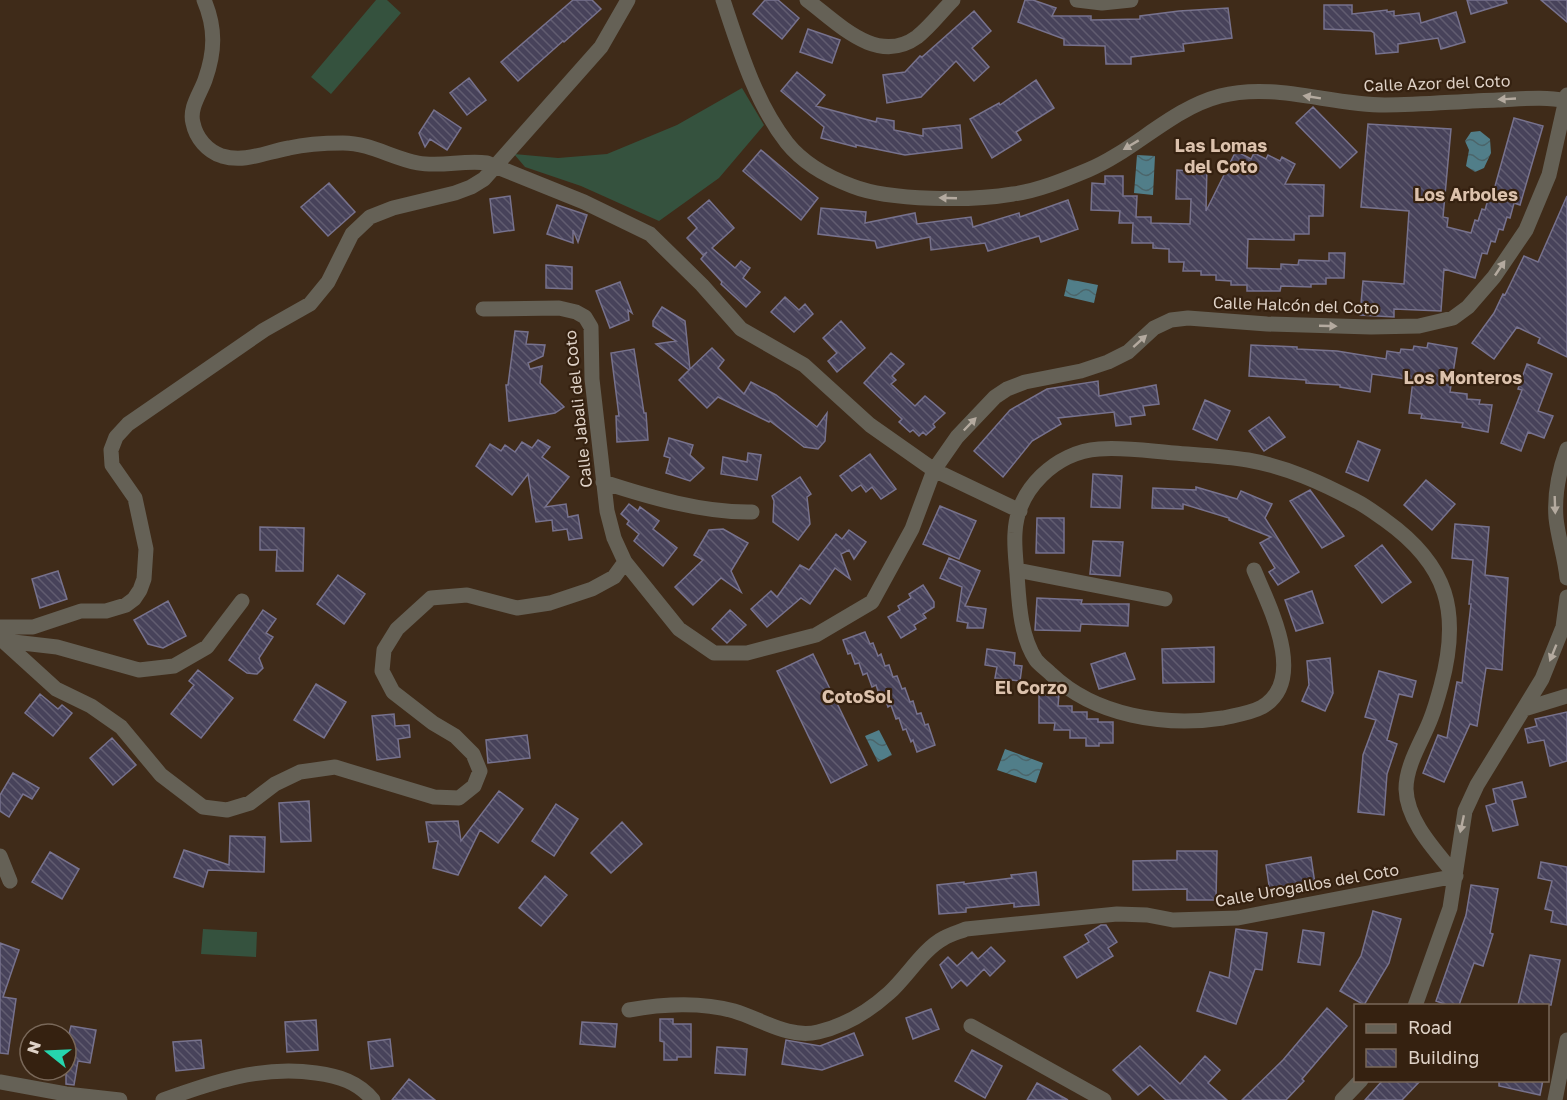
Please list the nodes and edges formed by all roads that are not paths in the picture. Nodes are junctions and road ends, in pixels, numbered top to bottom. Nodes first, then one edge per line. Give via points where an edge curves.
1 (204, 0) edge
2 (628, 0) edge
3 (723, 0) edge
4 (807, 0) edge
5 (953, 0) edge
6 (1077, 0) edge
7 (1131, 0) edge
8 (1566, 99) edge
9 (495, 166) junction
10 (483, 309) dead end
11 (1567, 449) edge
12 (934, 470) junction
13 (603, 482) junction
14 (752, 512) dead end
15 (1020, 512) junction
16 (625, 562) junction
17 (1017, 570) junction
18 (1254, 570) dead end
19 (1567, 578) edge
20 (1567, 597) edge
21 (1165, 599) dead end
22 (242, 601) dead end
23 (1565, 628) edge
24 (2, 635) edge
25 (1567, 696) edge
26 (1524, 709) junction
27 (0, 856) edge
28 (1456, 876) junction
29 (10, 881) dead end
30 (1415, 1004) edge
31 (629, 1010) dead end
32 (971, 1026) dead end
33 (1567, 1040) edge
34 (0, 1082) edge
35 (1359, 1082) edge
36 (120, 1100) edge
37 (163, 1100) edge
38 (373, 1100) edge
39 (1104, 1100) edge
40 (1342, 1100) edge
41 (1555, 1100) edge

1 - 9 street via 214,35 213,53 192,121 207,148 237,159 290,147 344,143 364,145 418,163 475,162
2 - 9 street via 601,46
8 -> 3 street, Calle Azor del Coto via 1361,104 1253,91 1199,102 1090,169 1015,194 972,198 884,193 853,187 826,174 788,144 756,90
4 - 5 street via 864,42 894,48 918,36
6 - 7 street
12 -> 8 street, Calle Halcón del Coto via 957,437 1007,389 1108,362 1171,320 1371,327 1419,326 1453,318 1494,277 1526,230 1549,175
9 - 12 street via 650,234 741,329 804,365 870,425
9 - 24 street via 484,180 471,187 370,217 352,234 328,282 310,304 264,330 128,424 111,450 112,465 135,498 146,549 144,579 134,599 106,611 81,611
10 - 13 street, Calle Jabali del Coto via 560,308 585,316 591,327 592,379
11 -> 19 street via 1555,496
12 - 15 street
12 - 16 street, Calle Halcón del Coto via 912,530 872,603 816,635 747,653 714,653 679,629
13 - 14 street via 646,496
13 - 16 street, Calle Jabali del Coto via 614,538
15 - 17 street via 1015,531
15 - 28 street via 1030,490 1048,469 1069,456 1121,448 1249,460 1287,470 1361,503 1401,532 1425,556 1442,583 1450,635 1448,660 1433,715 1408,771 1406,789 1423,835
16 - 24 street via 614,578 550,603 517,608 467,595 431,598 397,628 384,650 382,671 393,692 455,736 473,754 480,771 474,786 459,798 434,797 335,767 300,772 250,803 227,810 202,807 161,775 121,727 56,689
17 - 18 street via 1025,637 1036,661 1057,681 1107,708 1146,718 1203,721 1257,710 1280,689 1284,654
17 - 21 street
20 - 23 street
22 - 24 street via 207,647 174,666 139,670
23 -> 26 street
25 - 26 street
26 -> 28 street via 1465,811
27 - 29 street
28 - 30 street via 1450,908
28 - 31 street, Calle Urogallos del Coto via 1238,918 1173,920 1117,914 966,929 942,939 868,1010 814,1033 777,1028 734,1011 708,1007 653,1006
32 - 39 street
33 - 41 street
34 - 36 street
35 - 40 street
37 - 38 street via 241,1075 291,1069 336,1076 364,1089

